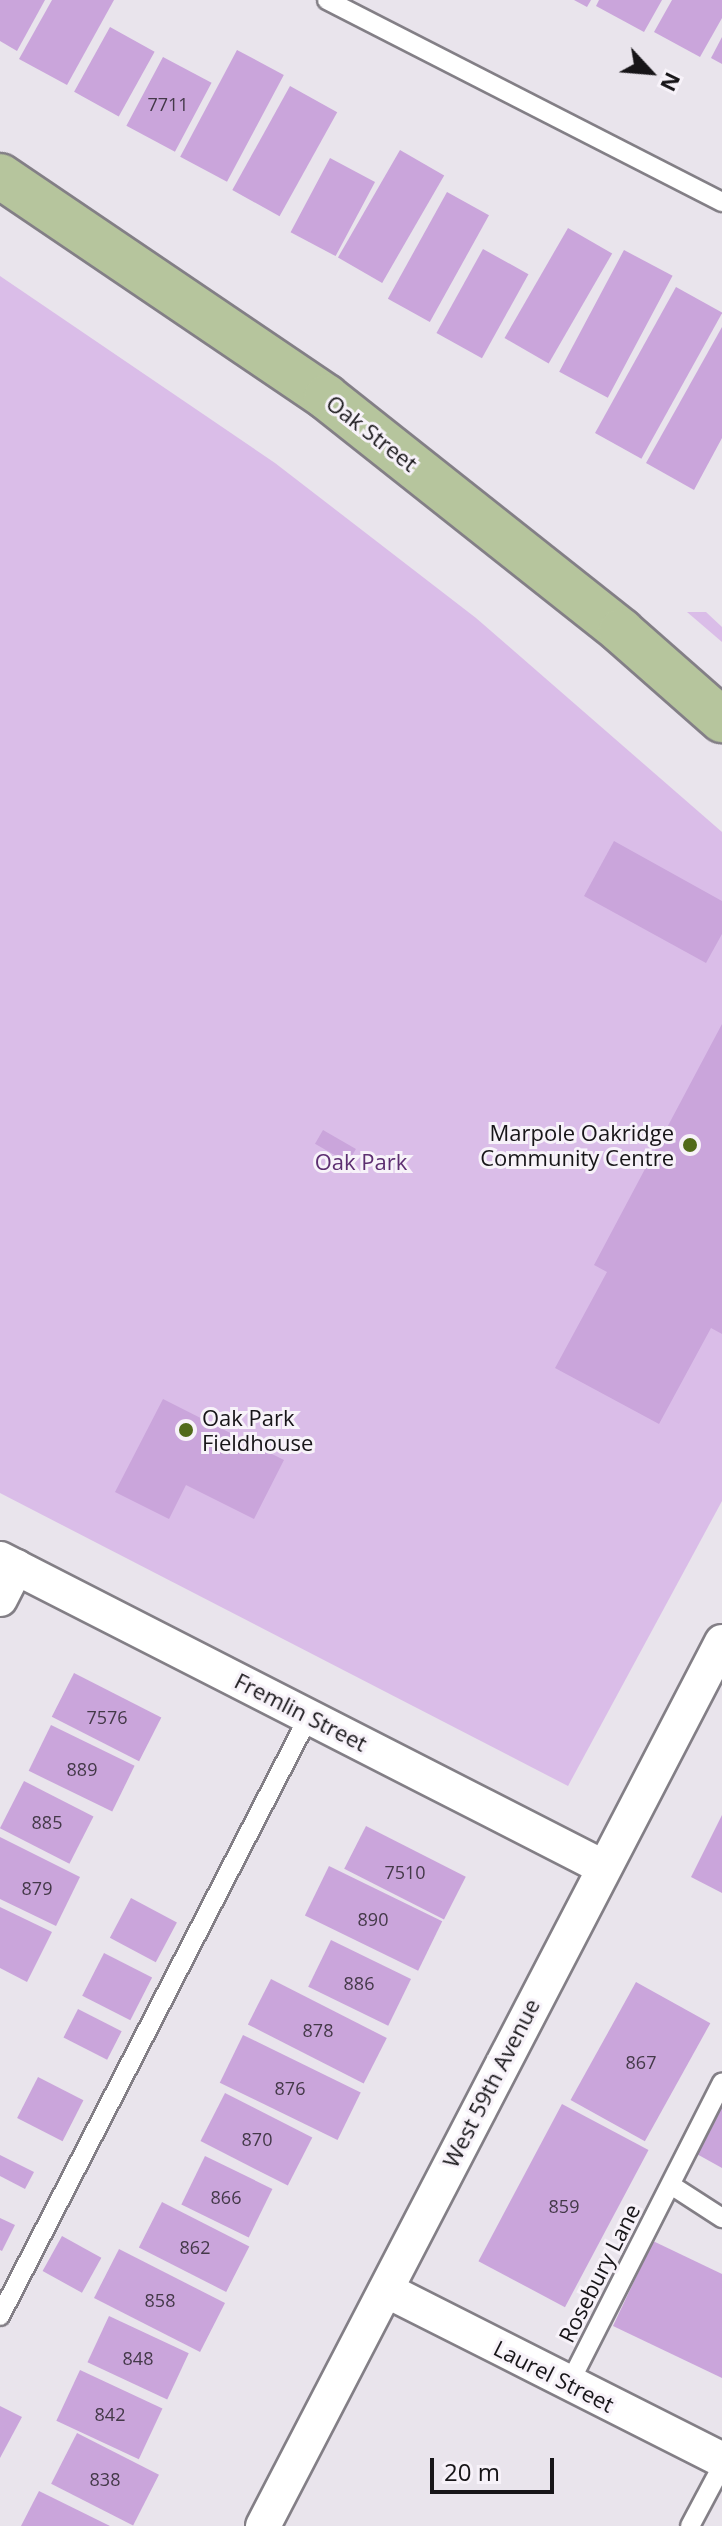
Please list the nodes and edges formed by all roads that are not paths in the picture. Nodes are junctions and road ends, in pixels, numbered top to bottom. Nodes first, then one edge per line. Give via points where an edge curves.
1 (327, 0) edge
2 (0, 176) edge
3 (722, 202) edge
4 (722, 720) edge
5 (8, 1563) edge
6 (0, 1599) edge
7 (722, 1642) edge
8 (309, 1716) junction
9 (601, 1866) junction
10 (722, 2083) edge
11 (671, 2185) junction
12 (722, 2218) edge
13 (386, 2290) junction
14 (0, 2316) edge
15 (569, 2384) junction
16 (722, 2463) edge
17 (263, 2526) edge
18 (690, 2526) edge

1 - 3 lane
2 - 4 main road, Oak Street via 326,397 621,631
5 - 6 street
5 - 8 street, Fremlin Street
7 - 9 street, West 59th Avenue
8 - 9 street, Fremlin Street
8 - 14 lane
9 - 13 street, West 59th Avenue
10 - 11 lane, Rosebury Lane
11 - 12 lane
11 - 15 lane, Rosebury Lane
13 - 15 street, Laurel Street
13 - 17 street, West 59th Avenue
15 - 16 street, Laurel Street
16 - 18 lane

